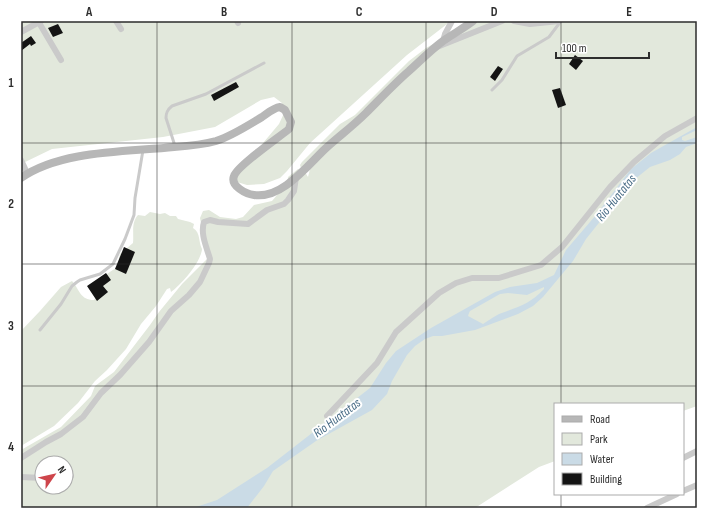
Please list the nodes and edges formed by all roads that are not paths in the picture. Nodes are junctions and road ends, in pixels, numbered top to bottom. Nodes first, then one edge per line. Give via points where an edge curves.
1 (39, 21) edge
2 (116, 21) edge
3 (452, 21) edge
4 (474, 21) edge
5 (502, 21) edge
6 (514, 21) edge
7 (560, 21) edge
8 (121, 29) dead end
9 (21, 32) edge
10 (443, 41) junction
11 (436, 48) junction
12 (61, 60) dead end
13 (264, 63) dead end
14 (492, 90) dead end
15 (697, 118) edge
16 (175, 147) junction
17 (143, 150) junction
18 (21, 160) edge
19 (24, 175) edge
20 (296, 177) junction
21 (40, 330) dead end
22 (327, 416) dead end
23 (697, 451) edge
24 (21, 458) edge
25 (684, 458) edge
26 (21, 478) edge
27 (34, 478) edge
28 (697, 485) edge
29 (684, 491) edge
30 (675, 495) edge
31 (647, 508) edge

1 - 9 street
1 - 12 street
2 - 8 street
3 - 10 street
4 - 10 street
5 - 11 street
6 - 7 street via 530,24
7 - 14 lane via 549,36 518,56
10 - 11 street
11 - 20 street
13 - 16 lane via 206,94 168,109 166,118
15 - 22 street via 665,136 634,162 610,187 562,247 541,265 499,278 472,278 438,293 396,332 377,363
16 - 17 street
16 - 20 street via 197,145 230,136 280,107 286,110 291,122 289,129 242,166 233,180 244,191 260,196 280,189
17 - 19 street via 70,158 38,167
17 - 21 lane via 134,215 113,264 100,274 80,280 72,286
18 - 19 street
20 - 24 street via 294,191 284,204 267,210 248,224 210,220 204,222 202,228 210,263 200,282 171,311 149,342 101,393 83,417 61,434
23 - 25 street
26 - 27 street
28 - 29 street
30 - 31 street

